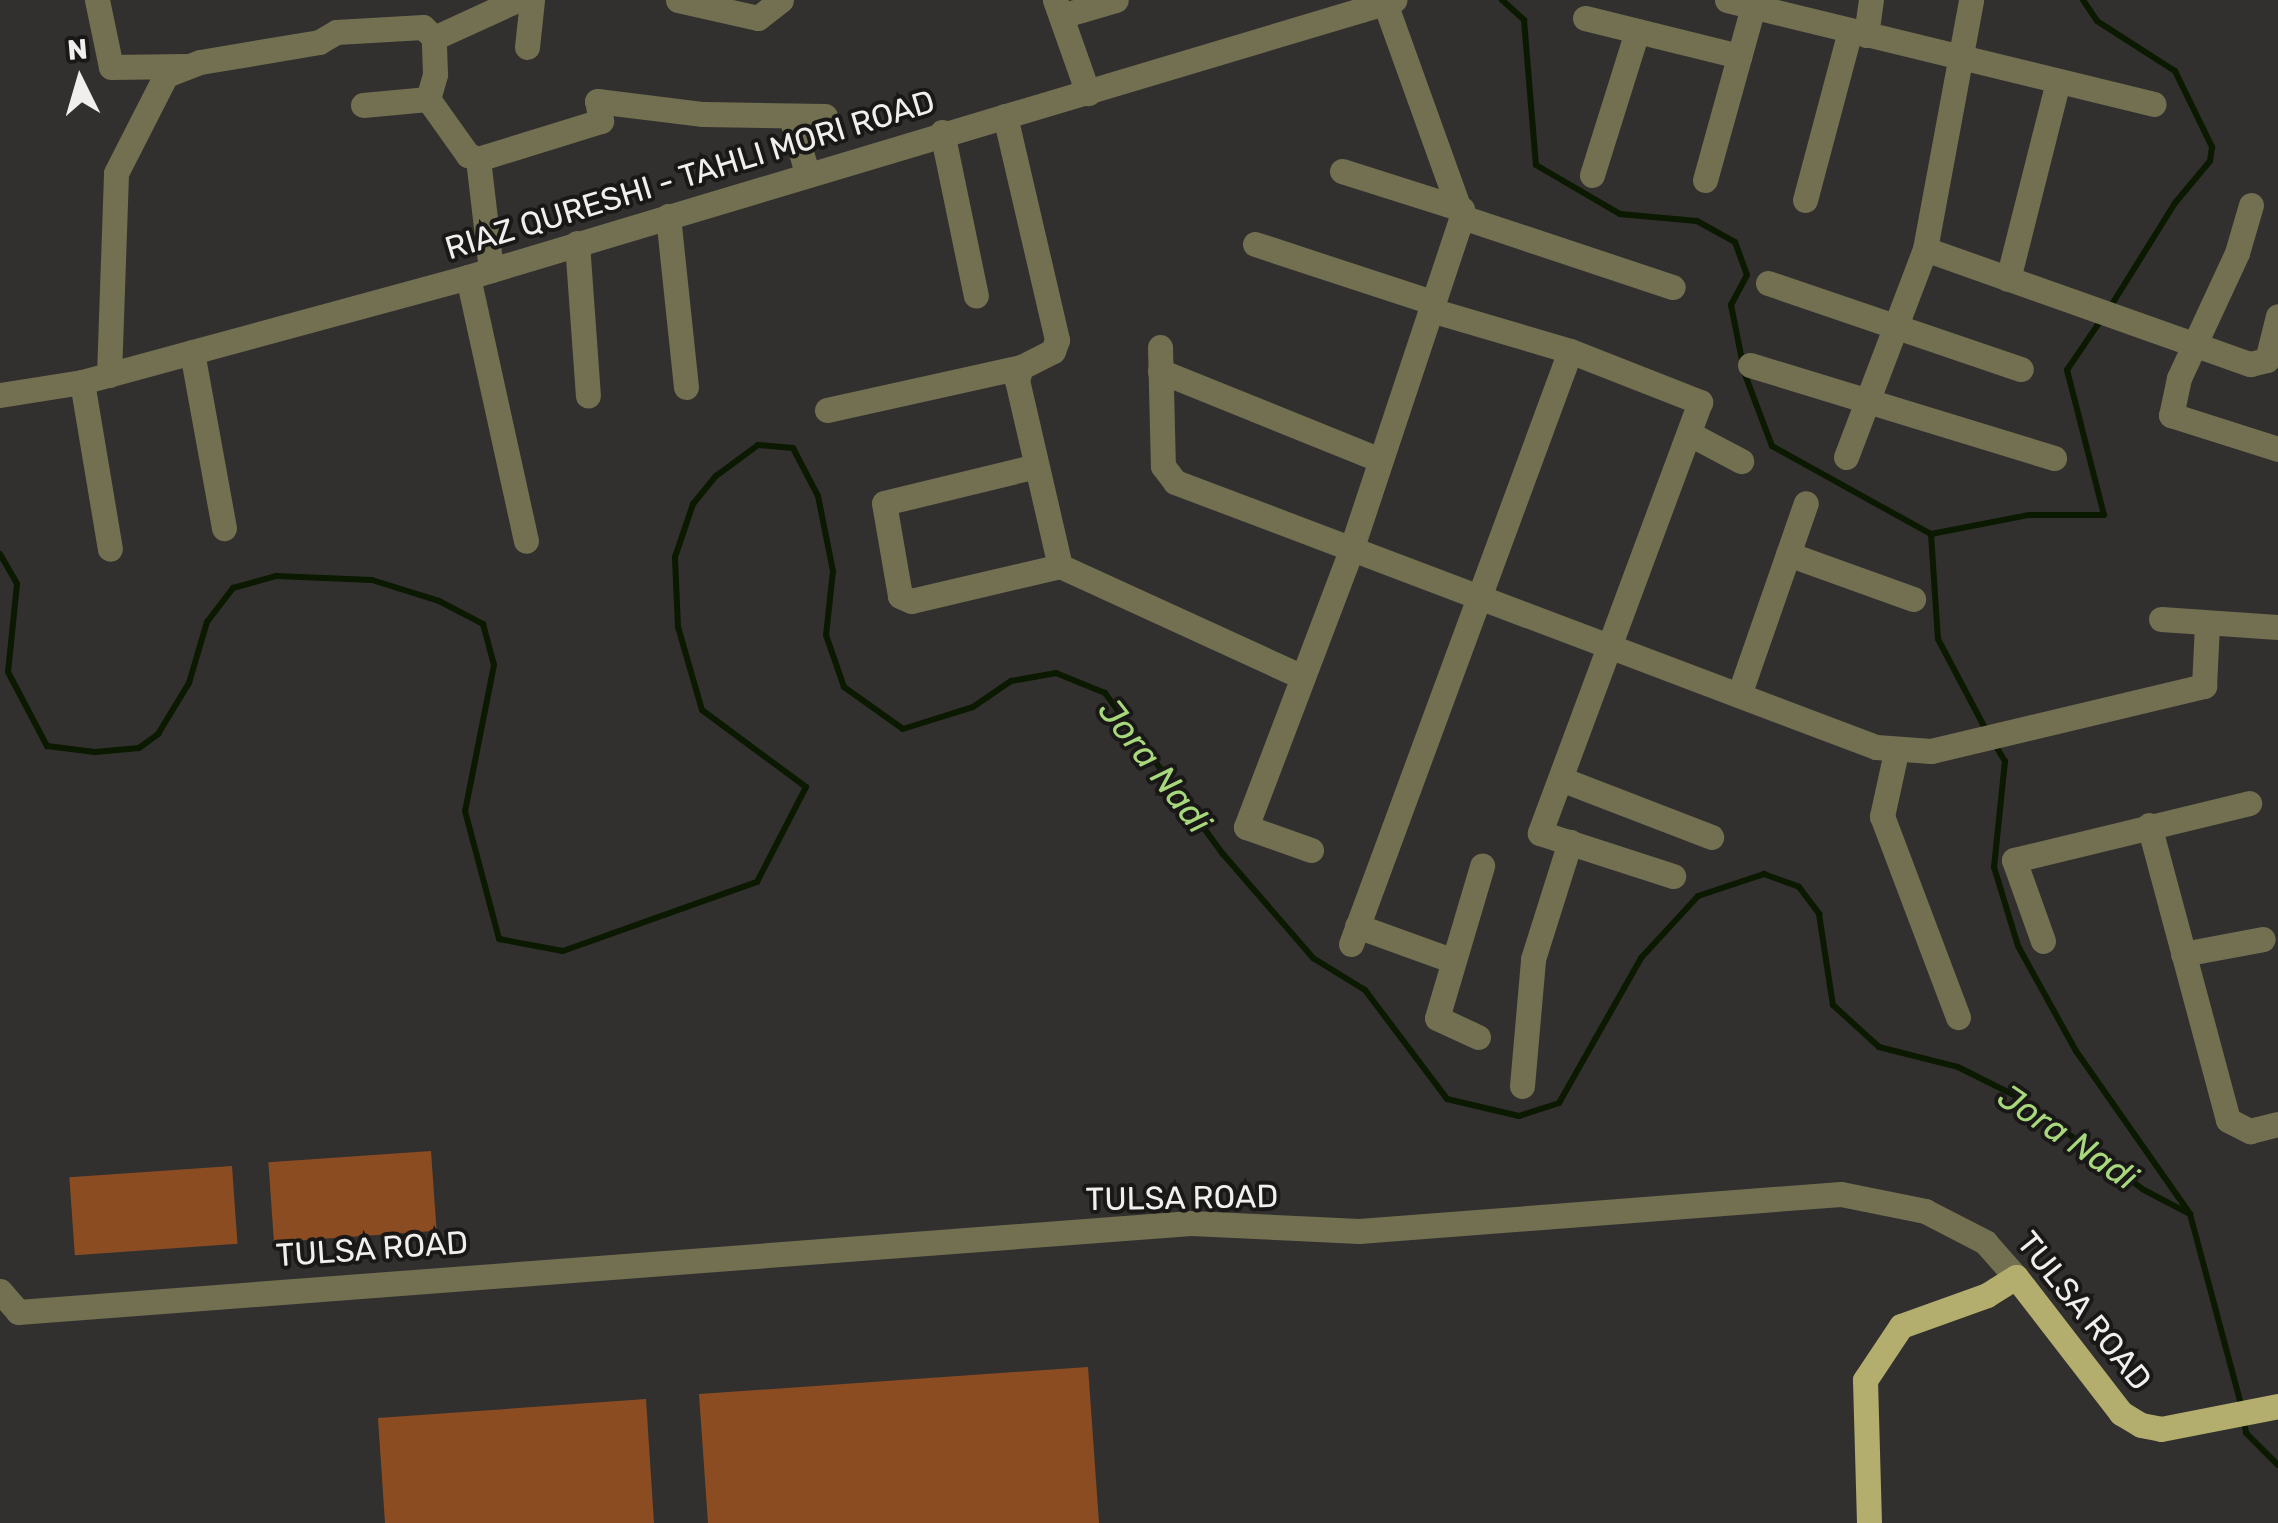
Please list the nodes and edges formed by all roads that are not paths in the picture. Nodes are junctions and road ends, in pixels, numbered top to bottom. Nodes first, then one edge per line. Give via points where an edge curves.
1 (97, 0) edge
2 (516, 0) edge
3 (532, 0) edge
4 (678, 0) edge
5 (780, 0) edge
6 (1116, 0) edge
7 (1727, 0) edge
8 (1871, 0) edge
9 (1971, 0) edge
10 (1389, 1) edge
11 (1765, 6) edge
12 (1058, 8) edge
13 (1585, 18) dead end
14 (1637, 30) junction
15 (1858, 33) junction
16 (434, 38) junction
17 (527, 46) dead end
18 (1739, 56) junction
19 (1960, 58) junction
20 (186, 66) junction
21 (2058, 81) junction
22 (1088, 93) junction
23 (428, 99) junction
24 (2153, 104) dead end
25 (363, 105) dead end
26 (825, 116) dead end
27 (1006, 116) junction
28 (791, 117) junction
29 (942, 132) junction
30 (478, 158) junction
31 (1342, 171) dead end
32 (806, 173) junction
33 (1592, 175) dead end
34 (1705, 180) dead end
35 (1805, 200) dead end
36 (2252, 205) dead end
37 (1462, 213) junction
38 (668, 216) junction
39 (577, 244) junction
40 (1255, 244) dead end
41 (1925, 250) junction
42 (480, 274) junction
43 (2008, 279) junction
44 (1768, 282) dead end
45 (1673, 287) dead end
46 (976, 296) dead end
47 (1432, 306) junction
48 (2278, 316) edge
49 (1894, 325) junction
50 (2193, 344) junction
51 (1570, 351) junction
52 (192, 352) junction
53 (1750, 365) dead end
54 (1021, 367) junction
55 (2021, 369) dead end
56 (109, 375) junction
57 (82, 382) junction
58 (686, 387) dead end
59 (0, 395) edge
60 (588, 396) dead end
61 (1867, 402) junction
62 (827, 410) dead end
63 (1690, 434) junction
64 (2278, 449) edge
65 (1846, 457) dead end
66 (2054, 458) dead end
67 (1380, 460) junction
68 (1741, 461) dead end
69 (1036, 466) junction
70 (1806, 504) dead end
71 (224, 528) dead end
72 (526, 541) dead end
73 (110, 549) dead end
74 (1351, 550) junction
75 (1788, 554) junction
76 (1060, 566) junction
77 (1480, 598) junction
78 (1913, 598) dead end
79 (2161, 619) dead end
80 (2207, 624) junction
81 (2278, 627) edge
82 (1610, 647) junction
83 (1303, 677) junction
84 (1739, 696) junction
85 (1896, 752) junction
86 (1560, 779) junction
87 (2249, 803) dead end
88 (2149, 825) junction
89 (1711, 837) dead end
90 (1570, 842) junction
91 (1311, 850) dead end
92 (1482, 866) dead end
93 (1673, 876) dead end
94 (2262, 939) dead end
95 (2043, 941) dead end
96 (2183, 954) junction
97 (1451, 960) junction
98 (1958, 1017) dead end
99 (1478, 1038) dead end
100 (1522, 1086) dead end
101 (2278, 1124) edge
102 (2016, 1277) junction
103 (0, 1291) edge
104 (2278, 1406) edge
105 (1869, 1523) edge

1 - 20 street via 112,67
2 - 16 street
3 - 17 street
4 - 5 street via 758,18
6 - 12 street
7 - 11 street
8 - 15 street
9 - 19 street
10 - 22 street, RIAZ QURESHI - TAHLI MORI ROAD
10 - 37 street
11 - 15 street
11 - 18 street
12 - 22 street
13 - 14 street
14 - 18 street
14 - 33 street
15 - 19 street
15 - 35 street
16 - 20 street via 423,27 336,32 319,42
16 - 23 street via 436,74
18 - 34 street
19 - 21 street
19 - 41 street
20 - 56 street via 166,75 116,172
21 - 24 street
21 - 43 street
22 - 27 street, RIAZ QURESHI - TAHLI MORI ROAD
23 - 25 street
23 - 30 street via 468,155
26 - 28 street
27 - 29 street, RIAZ QURESHI - TAHLI MORI ROAD
27 - 54 street via 1057,340 1053,351
28 - 30 street via 597,101 602,120
28 - 32 street
29 - 32 street, RIAZ QURESHI - TAHLI MORI ROAD
29 - 46 street
30 - 42 street
31 - 37 street
32 - 38 street, RIAZ QURESHI - TAHLI MORI ROAD
36 - 50 street
37 - 45 street
37 - 47 street
38 - 39 street, RIAZ QURESHI - TAHLI MORI ROAD
38 - 58 street
39 - 42 street, RIAZ QURESHI - TAHLI MORI ROAD
39 - 60 street
40 - 47 street
41 - 43 street
41 - 49 street
42 - 52 street, RIAZ QURESHI - TAHLI MORI ROAD
42 - 72 street
43 - 50 street
44 - 49 street
47 - 51 street
47 - 67 street
48 - 50 street via 2267,360 2259,364
49 - 55 street
49 - 61 street
50 - 64 street via 2170,409 2174,420
51 - 63 street via 1694,395 1699,408
51 - 77 street
52 - 56 street, RIAZ QURESHI - TAHLI MORI ROAD
52 - 71 street
53 - 61 street
54 - 62 street
54 - 69 street via 1017,380
56 - 57 street, RIAZ QURESHI - TAHLI MORI ROAD
57 - 59 street, RIAZ QURESHI - TAHLI MORI ROAD
57 - 73 street
61 - 65 street
61 - 66 street
63 - 68 street
63 - 82 street
67 - 74 street
67 - 74 street via 1160,359 1166,476
69 - 76 street
69 - 76 street via 884,503 900,596 911,600
70 - 75 street
74 - 77 street
74 - 83 street
75 - 78 street
75 - 84 street
76 - 83 street
77 - 82 street
77 - 97 street via 1354,935
79 - 80 street
80 - 81 street
80 - 85 street via 2204,686 2050,726
82 - 84 street
82 - 86 street
83 - 91 street via 1246,827
84 - 85 street
85 - 98 street via 1882,802 1885,828
86 - 89 street
86 - 90 street via 1540,832
87 - 88 street
88 - 95 street via 2014,860
88 - 96 street
90 - 93 street
90 - 100 street via 1532,959
92 - 97 street
94 - 96 street
96 - 101 street via 2228,1120 2250,1131
97 - 99 street via 1455,966 1437,1018
102 - 103 street, TULSA ROAD via 1985,1242 1925,1211 1841,1194 1359,1231 1192,1223 18,1312
102 - 104 main road, TULSA ROAD via 2120,1414 2162,1429
102 - 105 main road via 1986,1296 1901,1326 1865,1380

